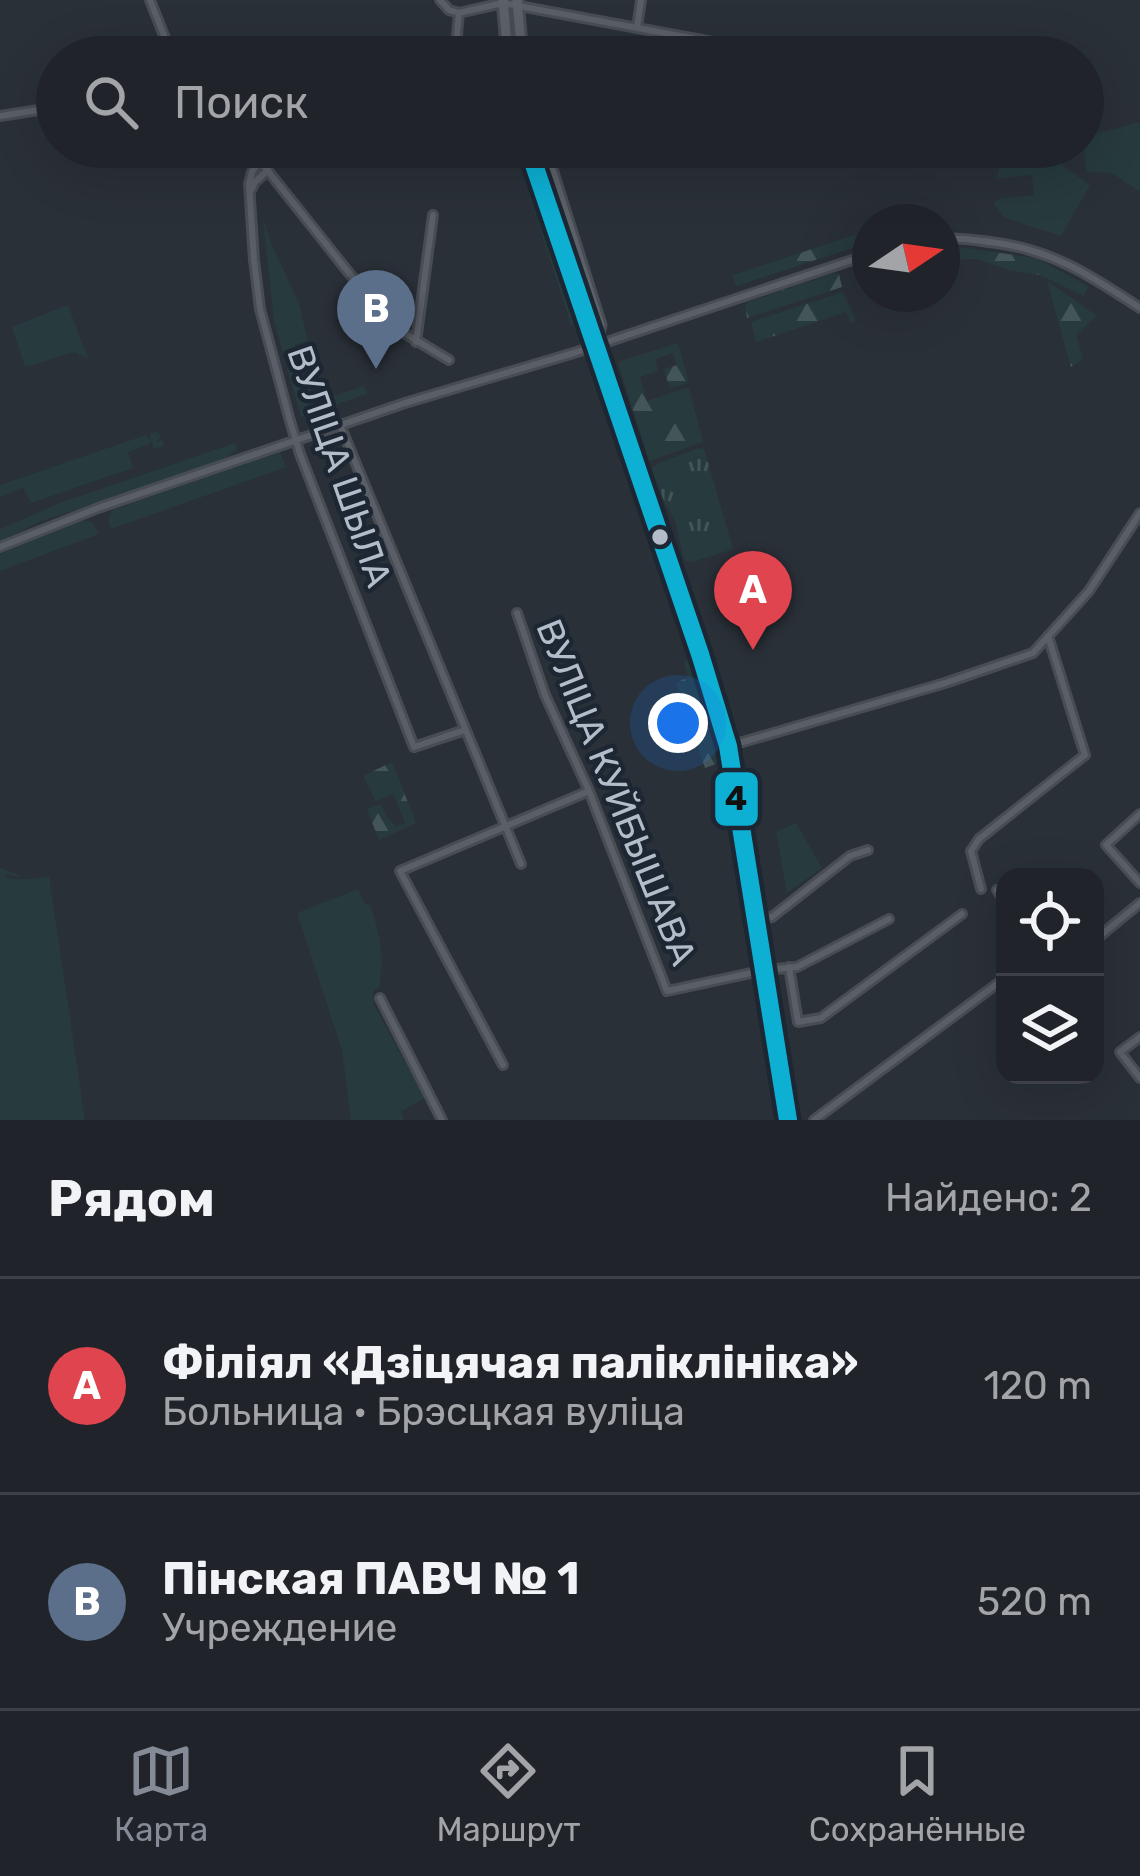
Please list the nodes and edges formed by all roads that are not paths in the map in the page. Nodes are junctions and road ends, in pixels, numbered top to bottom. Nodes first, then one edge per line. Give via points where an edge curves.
1 (150, 0) edge
2 (440, 0) edge
3 (568, 0) edge
4 (641, 0) edge
5 (503, 2) edge
6 (517, 3) edge
7 (459, 13) junction
8 (566, 15) junction
9 (637, 28) junction
10 (164, 36) edge
11 (456, 36) edge
12 (506, 36) edge
13 (520, 36) edge
14 (680, 36) edge
15 (36, 110) edge
16 (0, 116) edge
17 (255, 168) edge
18 (535, 168) edge
19 (551, 168) edge
20 (268, 170) joint
21 (250, 193) junction
22 (433, 215) dead end
23 (960, 240) edge
24 (852, 260) edge
25 (1140, 308) edge
26 (416, 342) junction
27 (595, 346) junction
28 (449, 360) dead end
29 (340, 425) junction
30 (296, 441) junction
31 (1140, 513) edge
32 (0, 547) edge
33 (517, 613) dead end
34 (1048, 636) junction
35 (464, 730) junction
36 (728, 746) junction
37 (589, 791) junction
38 (1140, 814) edge
39 (505, 825) junction
40 (868, 850) dead end
41 (521, 864) dead end
42 (1140, 883) edge
43 (982, 889) dead end
44 (1140, 903) edge
45 (962, 914) dead end
46 (889, 919) dead end
47 (757, 920) junction
48 (1104, 933) edge
49 (789, 968) junction
50 (765, 970) junction
51 (996, 985) edge
52 (380, 998) dead end
53 (1140, 1036) edge
54 (503, 1065) dead end
55 (1140, 1078) edge
56 (442, 1120) edge
57 (788, 1120) edge
58 (814, 1120) edge

1 - 10 street
2 - 7 street
3 - 8 street
4 - 9 street
5 - 6 street
5 - 7 street
5 - 12 main road
6 - 8 street
6 - 13 main road
7 - 11 street
8 - 9 street
9 - 14 street
15 - 16 street
17 - 21 street, ВУЛІЦА ШЫЛА
18 - 27 main road
19 - 27 main road via 600,325
20 - 21 street
20 - 26 street via 380,310
21 - 30 street, ВУЛІЦА ШЫЛА via 260,309
22 - 26 street
23 - 25 street via 1052,255
24 - 27 street
26 - 28 street
27 - 29 street
27 - 36 main road
29 - 30 street
29 - 35 street
30 - 32 street
30 - 35 street, ВУЛІЦА ШЫЛА via 414,747
31 - 34 street
33 - 37 street, ВУЛІЦА КУЙБЫШАВА
34 - 36 street via 1033,653 1002,665
34 - 43 street via 1085,755 971,850
35 - 39 street
36 - 47 main road
37 - 39 street
37 - 50 street, ВУЛІЦА КУЙБЫШАВА via 668,991
38 - 42 street via 1106,845
39 - 41 street
39 - 54 street via 400,871
40 - 47 street
44 - 48 street
45 - 49 street via 821,1018 797,1022
46 - 49 street
47 - 50 main road
49 - 50 street
50 - 57 main road
51 - 58 street
52 - 56 street
53 - 55 street via 1120,1052

